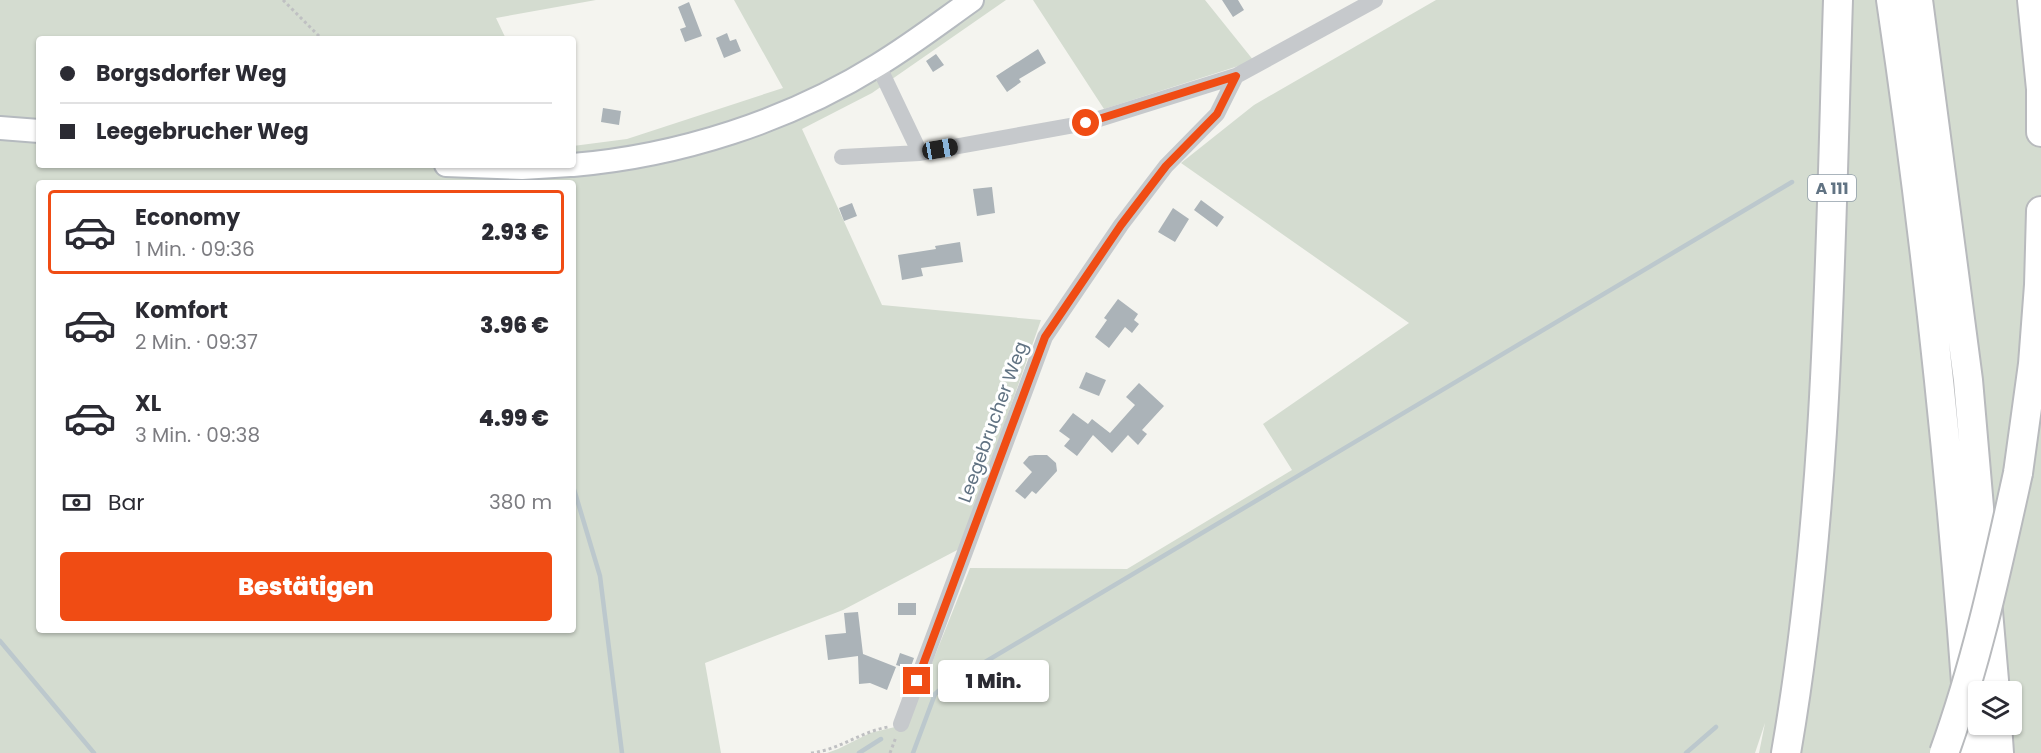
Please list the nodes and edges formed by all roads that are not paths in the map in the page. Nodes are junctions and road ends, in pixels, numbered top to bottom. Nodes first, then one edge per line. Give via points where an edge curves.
1 (972, 0) edge
2 (1375, 0) edge
3 (1838, 0) edge
4 (1891, 0) edge
5 (1918, 0) edge
6 (2032, 0) edge
7 (878, 65) junction
8 (1236, 76) junction
9 (0, 128) edge
10 (36, 131) edge
11 (2041, 132) edge
12 (920, 153) junction
13 (842, 157) dead end
14 (576, 164) edge
15 (2041, 211) edge
16 (1994, 681) edge
17 (901, 724) road end
18 (1998, 735) edge
19 (1786, 750) edge
20 (1944, 753) edge
21 (1971, 753) edge
22 (1999, 753) edge

1 - 7 main road
2 - 8 street
3 - 19 highway, A 111 via 1820,467 1809,591
4 - 21 highway via 1934,328
5 - 16 highway via 1970,401
6 - 11 highway
7 - 12 street
7 - 14 main road via 814,100 725,134 659,152
8 - 12 street via 1086,123
8 - 17 street, Leegebrucher Weg via 1217,114 1166,166 1045,337
9 - 10 main road
12 - 13 street
15 - 20 highway, bridge via 2033,364 2018,473 1987,613
18 - 22 highway

